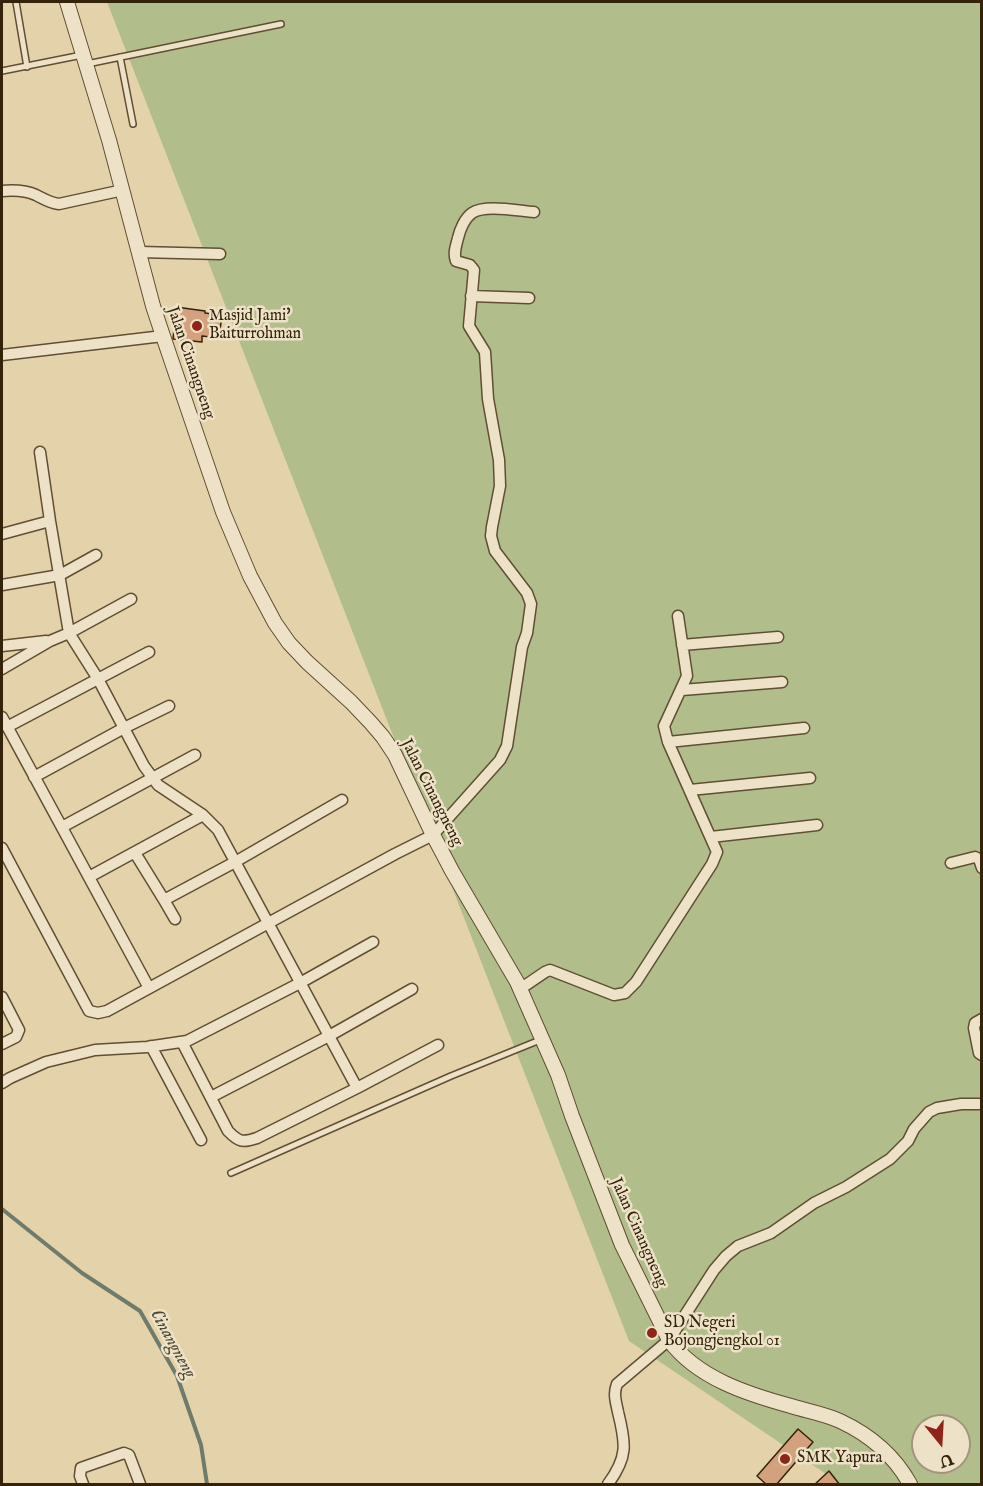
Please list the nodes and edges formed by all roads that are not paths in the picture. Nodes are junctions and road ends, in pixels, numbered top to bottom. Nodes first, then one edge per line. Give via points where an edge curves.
1 (16, 2) edge
2 (67, 2) edge
3 (281, 24) dead end
4 (120, 57) junction
5 (85, 59) junction
6 (27, 67) junction
7 (2, 71) edge
8 (133, 124) dead end
9 (123, 190) junction
10 (2, 191) edge
11 (534, 212) dead end
12 (139, 252) junction
13 (220, 254) dead end
14 (471, 296) junction
15 (529, 298) dead end
16 (163, 336) junction
17 (2, 355) edge
18 (40, 452) dead end
19 (50, 522) junction
20 (2, 534) edge
21 (96, 555) dead end
22 (60, 575) junction
23 (2, 585) edge
24 (131, 599) dead end
25 (678, 616) dead end
26 (69, 633) junction
27 (778, 637) dead end
28 (50, 640) junction
29 (682, 645) junction
30 (2, 646) edge
31 (149, 652) dead end
32 (2, 669) edge
33 (98, 679) junction
34 (782, 682) dead end
35 (682, 690) junction
36 (169, 706) dead end
37 (4, 722) edge
38 (124, 728) junction
39 (804, 728) dead end
40 (668, 742) junction
41 (195, 754) dead end
42 (34, 777) junction
43 (152, 778) junction
44 (810, 778) dead end
45 (690, 790) junction
46 (342, 800) dead end
47 (203, 815) junction
48 (817, 825) dead end
49 (62, 827) junction
50 (433, 836) junction
51 (711, 837) junction
52 (2, 848) edge
53 (135, 853) junction
54 (235, 862) junction
55 (951, 863) dead end
56 (981, 868) edge
57 (89, 877) junction
58 (164, 900) junction
59 (175, 919) dead end
60 (267, 923) junction
61 (373, 942) dead end
62 (300, 983) junction
63 (149, 988) junction
64 (412, 989) dead end
65 (520, 989) junction
66 (2, 997) edge
67 (981, 1019) edge
68 (329, 1036) junction
69 (542, 1040) junction
70 (182, 1042) junction
71 (2, 1044) edge
72 (438, 1045) dead end
73 (151, 1046) junction
74 (981, 1055) edge
75 (2, 1083) edge
76 (357, 1088) junction
77 (211, 1097) junction
78 (981, 1104) edge
79 (201, 1140) dead end
80 (231, 1173) dead end
81 (669, 1340) junction
82 (83, 1485) edge
83 (140, 1485) edge
84 (608, 1485) edge
85 (910, 1485) edge

1 - 6 lane
2 - 5 street, Jalan Cinangneng
3 - 4 lane
4 - 5 lane
4 - 8 lane
5 - 6 lane
5 - 9 street, Jalan Cinangneng
6 - 7 lane
9 - 10 street via 59,204 20,190
9 - 12 street, Jalan Cinangneng
11 - 14 street via 485,209 474,211 467,218 454,255 456,261 474,270
12 - 13 street
12 - 16 street, Jalan Cinangneng
14 - 15 street
14 - 50 street via 469,326 485,352 488,399 500,460 500,486 491,536 495,551 531,604 507,746 495,766
16 - 17 street
16 - 50 street, Jalan Cinangneng via 223,512 275,623 301,656 383,737
18 - 19 street
19 - 20 street
19 - 22 street
21 - 22 street
22 - 23 street
22 - 26 street
24 - 26 street
25 - 29 street
26 - 28 street
26 - 33 street
27 - 29 street
28 - 30 street
28 - 32 street
29 - 35 street via 687,676
31 - 33 street
33 - 37 street
33 - 38 street
34 - 35 street
35 - 40 street via 664,726
36 - 38 street
37 - 42 street
38 - 42 street
38 - 43 street
39 - 40 street
40 - 45 street
41 - 43 street
42 - 49 street
43 - 47 street
43 - 49 street
44 - 45 street
45 - 51 street
46 - 54 street
47 - 53 street
47 - 54 street via 218,830
48 - 51 street
49 - 57 street
50 - 60 street
50 - 65 street, Jalan Cinangneng
51 - 65 street via 717,852 712,864 625,993 614,995 550,970
52 - 63 street via 89,1011 107,1011
53 - 57 street
53 - 58 street
54 - 58 street
54 - 60 street
55 - 56 street via 975,857
57 - 63 street
58 - 59 street
60 - 62 street
60 - 63 street
61 - 62 street
62 - 68 street
62 - 70 street
64 - 68 street
65 - 69 street, Jalan Cinangneng
66 - 71 street via 18,1030 16,1036
67 - 74 street via 974,1028
68 - 76 street
68 - 77 street
69 - 80 lane
69 - 81 street, Jalan Cinangneng via 622,1245
70 - 73 street
70 - 77 street
72 - 76 street
73 - 75 street via 95,1050 66,1057
73 - 79 street
76 - 77 street via 245,1142 228,1131
78 - 81 street via 961,1104 929,1112 890,1159 771,1233 738,1246 714,1270
81 - 84 street via 617,1384 615,1399 624,1436 624,1455
81 - 85 street, Jalan Cinangneng via 678,1353 713,1378 774,1402 837,1420 872,1439 896,1461
82 - 83 street via 81,1468 124,1453 129,1455

